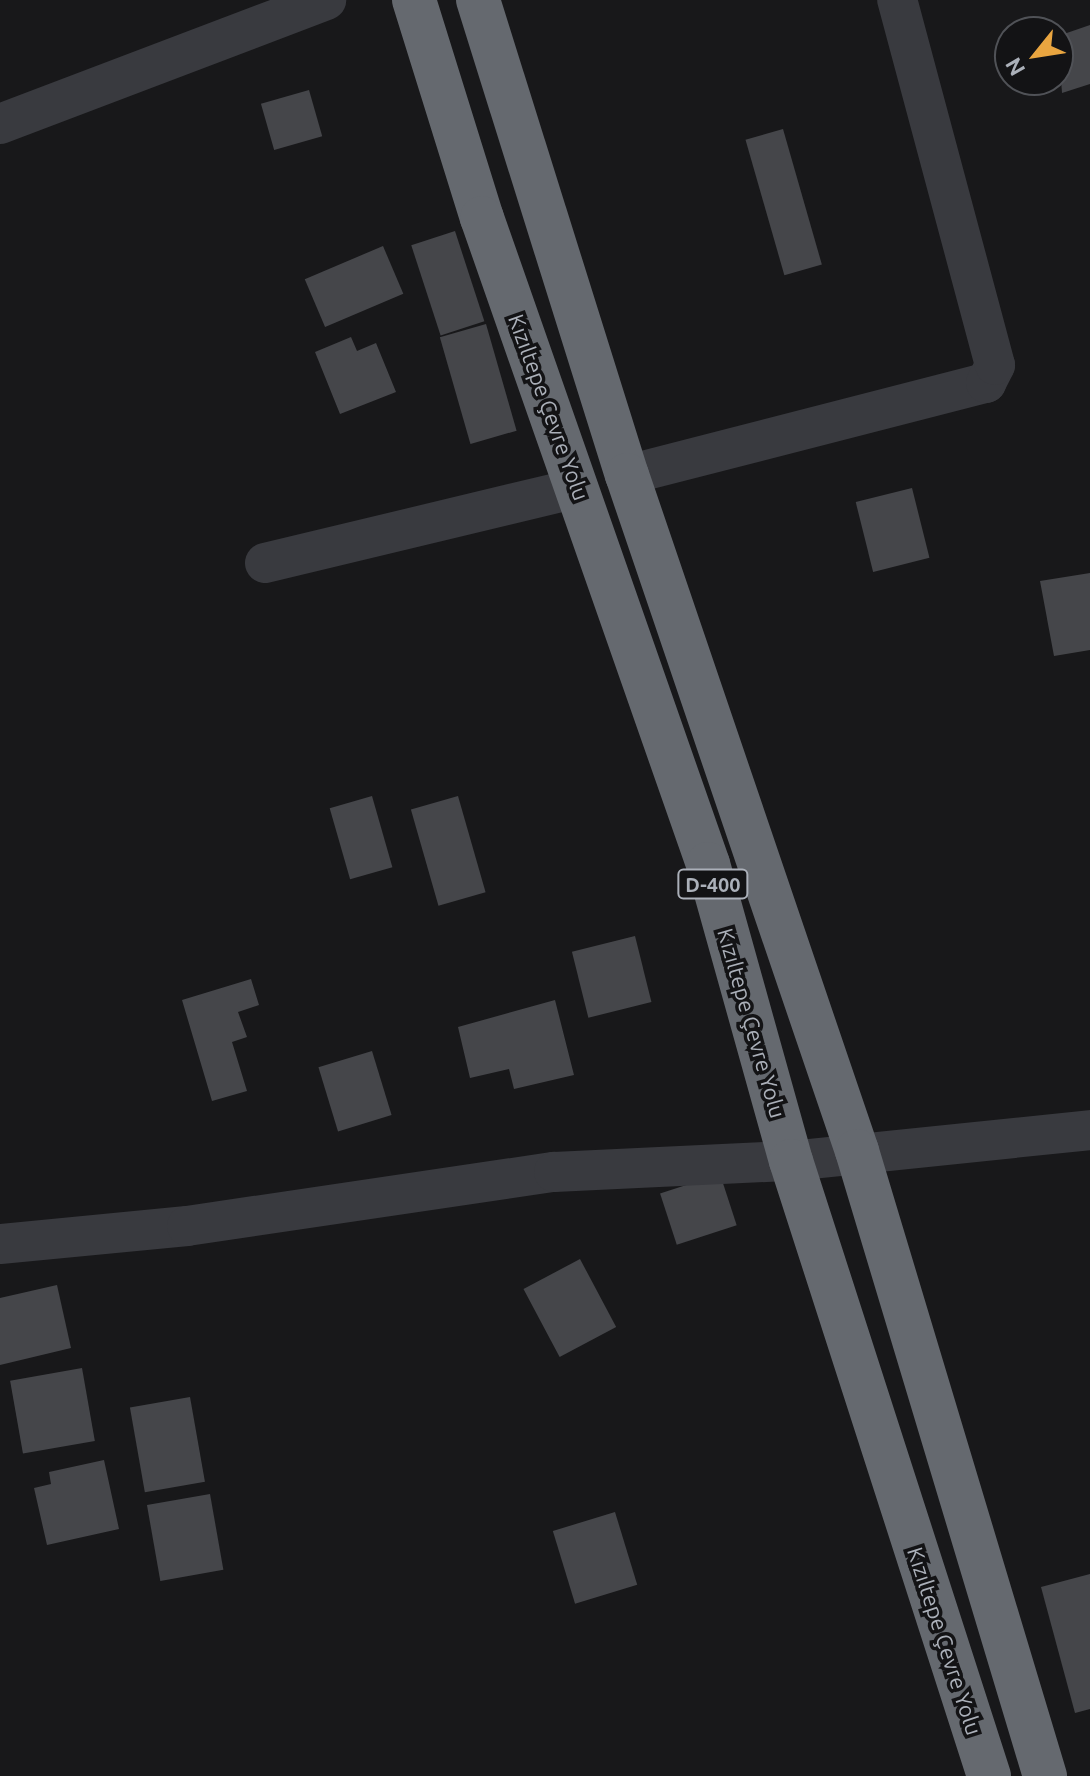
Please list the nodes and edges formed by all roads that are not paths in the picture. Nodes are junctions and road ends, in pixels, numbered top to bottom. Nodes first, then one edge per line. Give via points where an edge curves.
1 (326, 0) edge
2 (414, 0) edge
3 (478, 0) edge
4 (897, 0) edge
5 (0, 124) edge
6 (627, 475) junction
7 (578, 488) junction
8 (265, 563) dead end
9 (1090, 1130) edge
10 (857, 1151) junction
11 (791, 1161) junction
12 (0, 1244) edge
13 (989, 1776) edge
14 (1045, 1776) edge

1 - 5 street
2 - 7 highway, Kızıltepe Çevre Yolu / D-400 via 482,218
3 - 6 highway, D-400
4 - 6 street via 995,365 986,383
6 - 10 highway, D-400
7 - 8 street
7 - 11 highway, Kızıltepe Çevre Yolu / D-400 via 708,864
9 - 10 street
10 - 11 street
10 - 14 highway, D-400
11 - 12 street via 554,1172 187,1226
11 - 13 highway, Kızıltepe Çevre Yolu / D-400

